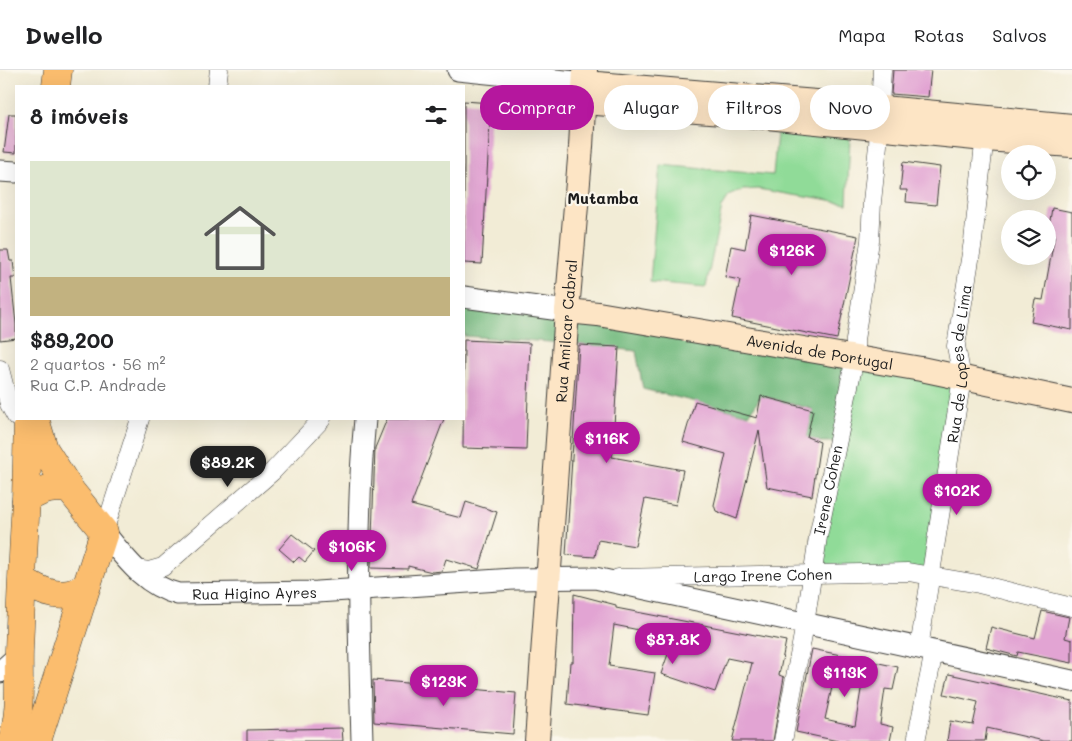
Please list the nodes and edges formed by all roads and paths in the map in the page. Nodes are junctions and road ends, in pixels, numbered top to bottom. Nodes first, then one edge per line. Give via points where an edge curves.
1 (58, 70) edge
2 (219, 70) edge
3 (458, 70) edge
4 (882, 70) edge
5 (56, 85) edge
6 (217, 85) edge
7 (585, 85) edge
8 (881, 85) edge
9 (594, 87) edge
10 (810, 116) edge
11 (890, 119) edge
12 (1072, 126) edge
13 (986, 129) junction
14 (581, 130) edge
15 (878, 130) edge
16 (1072, 145) edge
17 (0, 171) edge
18 (15, 172) edge
19 (465, 297) edge
20 (567, 311) junction
21 (855, 357) junction
22 (0, 369) edge
23 (962, 378) junction
24 (1072, 402) edge
25 (15, 410) edge
26 (140, 420) edge
27 (321, 420) edge
28 (365, 420) edge
29 (25, 421) edge
30 (70, 490) junction
31 (26, 500) junction
32 (109, 538) junction
33 (135, 569) junction
34 (814, 574) junction
35 (930, 576) junction
36 (549, 578) junction
37 (595, 578) junction
38 (22, 579) junction
39 (87, 585) junction
40 (358, 590) junction
41 (1072, 607) edge
42 (805, 624) junction
43 (927, 650) junction
44 (10, 664) edge
45 (1072, 681) edge
46 (17, 736) edge
47 (362, 741) edge
48 (536, 741) edge
49 (783, 741) edge
50 (916, 741) edge

1 - 5 main road
2 - 6 street
3 - 7 street
4 - 8 street, Irene Cohen
9 - 10 main road via 747,115
11 - 13 main road
12 - 13 main road
13 - 16 main road
13 - 23 street, Rua de Lopes de Lima via 956,346
14 - 20 main road, Rua Amilcar Cabral
15 - 21 street, Irene Cohen via 870,241
17 - 18 street
19 - 20 street
20 - 21 main road, Avenida de Portugal
20 - 36 main road, Rua Amilcar Cabral
21 - 23 main road, Avenida de Portugal
21 - 34 street, Irene Cohen via 818,537
22 - 25 street via 9,404
23 - 24 main road, Avenida de Portugal
23 - 35 street, Rua de Lopes de Lima
26 - 32 street
27 - 33 street via 272,472 163,567
28 - 40 street via 358,511
29 - 30 main road
29 - 31 main road
30 - 31 main road via 41,490
30 - 32 main road
31 - 38 main road
32 - 33 street, Rua Higino Ayres
32 - 39 main road
33 - 40 street, Rua Higino Ayres via 166,592 178,594
34 - 35 street, Largo Irene Cohen via 908,572
34 - 37 street, Largo Irene Cohen
34 - 42 street, Irene Cohen
35 - 41 street, Largo Irene Cohen via 980,584
35 - 43 street, Rua de Lopes de Lima
36 - 37 street, Rua Higino Ayres
36 - 40 street, Rua Higino Ayres
36 - 48 main road, Rua Amilcar Cabral
37 - 42 street, Rua Higino Ayres
38 - 39 main road via 36,589 60,595
38 - 44 main road
39 - 46 main road via 54,688
40 - 47 street
42 - 43 street, Rua Higino Ayres
42 - 49 street, Irene Cohen
43 - 45 street, Rua Higino Ayres
43 - 50 street, Rua de Lopes de Lima
44 - 46 main road

